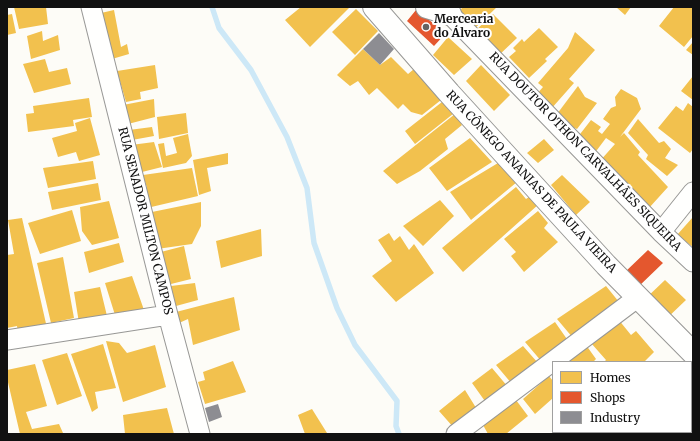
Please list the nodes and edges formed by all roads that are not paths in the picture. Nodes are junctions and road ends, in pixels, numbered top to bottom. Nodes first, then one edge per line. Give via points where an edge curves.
1 (91, 7) edge
2 (374, 7) edge
3 (427, 7) edge
4 (447, 10) edge
5 (693, 192) edge
6 (661, 232) junction
7 (693, 262) edge
8 (637, 298) junction
9 (168, 315) junction
10 (7, 340) edge
11 (693, 353) edge
12 (553, 361) edge
13 (552, 362) edge
14 (200, 434) edge
15 (456, 434) edge

1 - 9 street, RUA SENADOR MILTON CAMPOS
2 - 8 street, RUA CÔNEGO ANANIAS DE PAULA VIEIRA via 449,93
3 - 4 street
4 - 6 street, RUA DOUTOR OTHON CARVALHÃES SIQUEIRA
5 - 6 street
6 - 7 street, RUA DOUTOR OTHON CARVALHÃES SIQUEIRA
8 - 11 street, RUA CÔNEGO ANANIAS DE PAULA VIEIRA
8 - 12 street
9 - 10 street
9 - 14 street, RUA SENADOR MILTON CAMPOS
13 - 15 street

